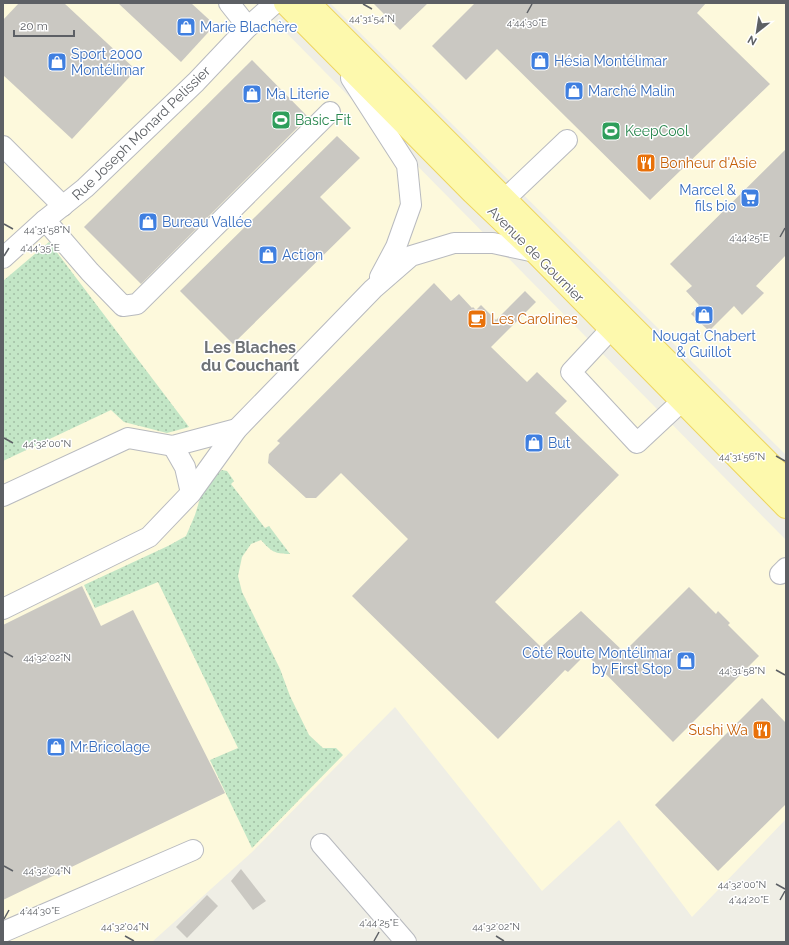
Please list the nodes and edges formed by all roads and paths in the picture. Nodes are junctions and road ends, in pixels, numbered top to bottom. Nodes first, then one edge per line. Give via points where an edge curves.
1 (229, 3) edge
2 (275, 3) edge
3 (284, 3) edge
4 (309, 3) edge
5 (248, 27) junction
6 (337, 56) junction
7 (330, 112) dead end
8 (567, 140) dead end
9 (3, 146) edge
10 (505, 199) junction
11 (63, 206) junction
12 (45, 220) junction
13 (535, 252) junction
14 (3, 258) edge
15 (373, 289) junction
16 (612, 330) junction
17 (682, 401) junction
18 (236, 430) junction
19 (173, 446) junction
20 (786, 480) edge
21 (191, 493) junction
22 (3, 496) edge
23 (786, 507) edge
24 (3, 609) edge
25 (320, 844) dead end
26 (193, 850) dead end
27 (3, 932) edge
28 (406, 942) edge

1 - 5 street
2 - 5 street, Rue Joseph Monard Pelissier
3 - 6 main road, Avenue de Gournier
4 - 10 main road, Avenue de Gournier
5 - 11 street, Rue Joseph Monard Pelissier via 196,82
6 - 13 main road, Avenue de Gournier
6 - 15 street via 407,165 411,205 396,247
7 - 12 street via 137,304 123,306
8 - 10 street
9 - 11 street
10 - 20 main road, Avenue de Gournier
11 - 12 street, Rue Joseph Monard Pelissier
12 - 14 street, Rue Joseph Monard Pelissier
13 - 15 street via 493,243 454,243 411,256
13 - 16 main road, Avenue de Gournier
15 - 18 street
16 - 17 main road, Avenue de Gournier
16 - 17 street via 571,372 637,443
17 - 23 main road, Avenue de Gournier
18 - 19 street
18 - 21 street
19 - 21 street via 185,467
19 - 22 street via 128,438
21 - 24 street via 149,537
25 - 28 street
26 - 27 street

